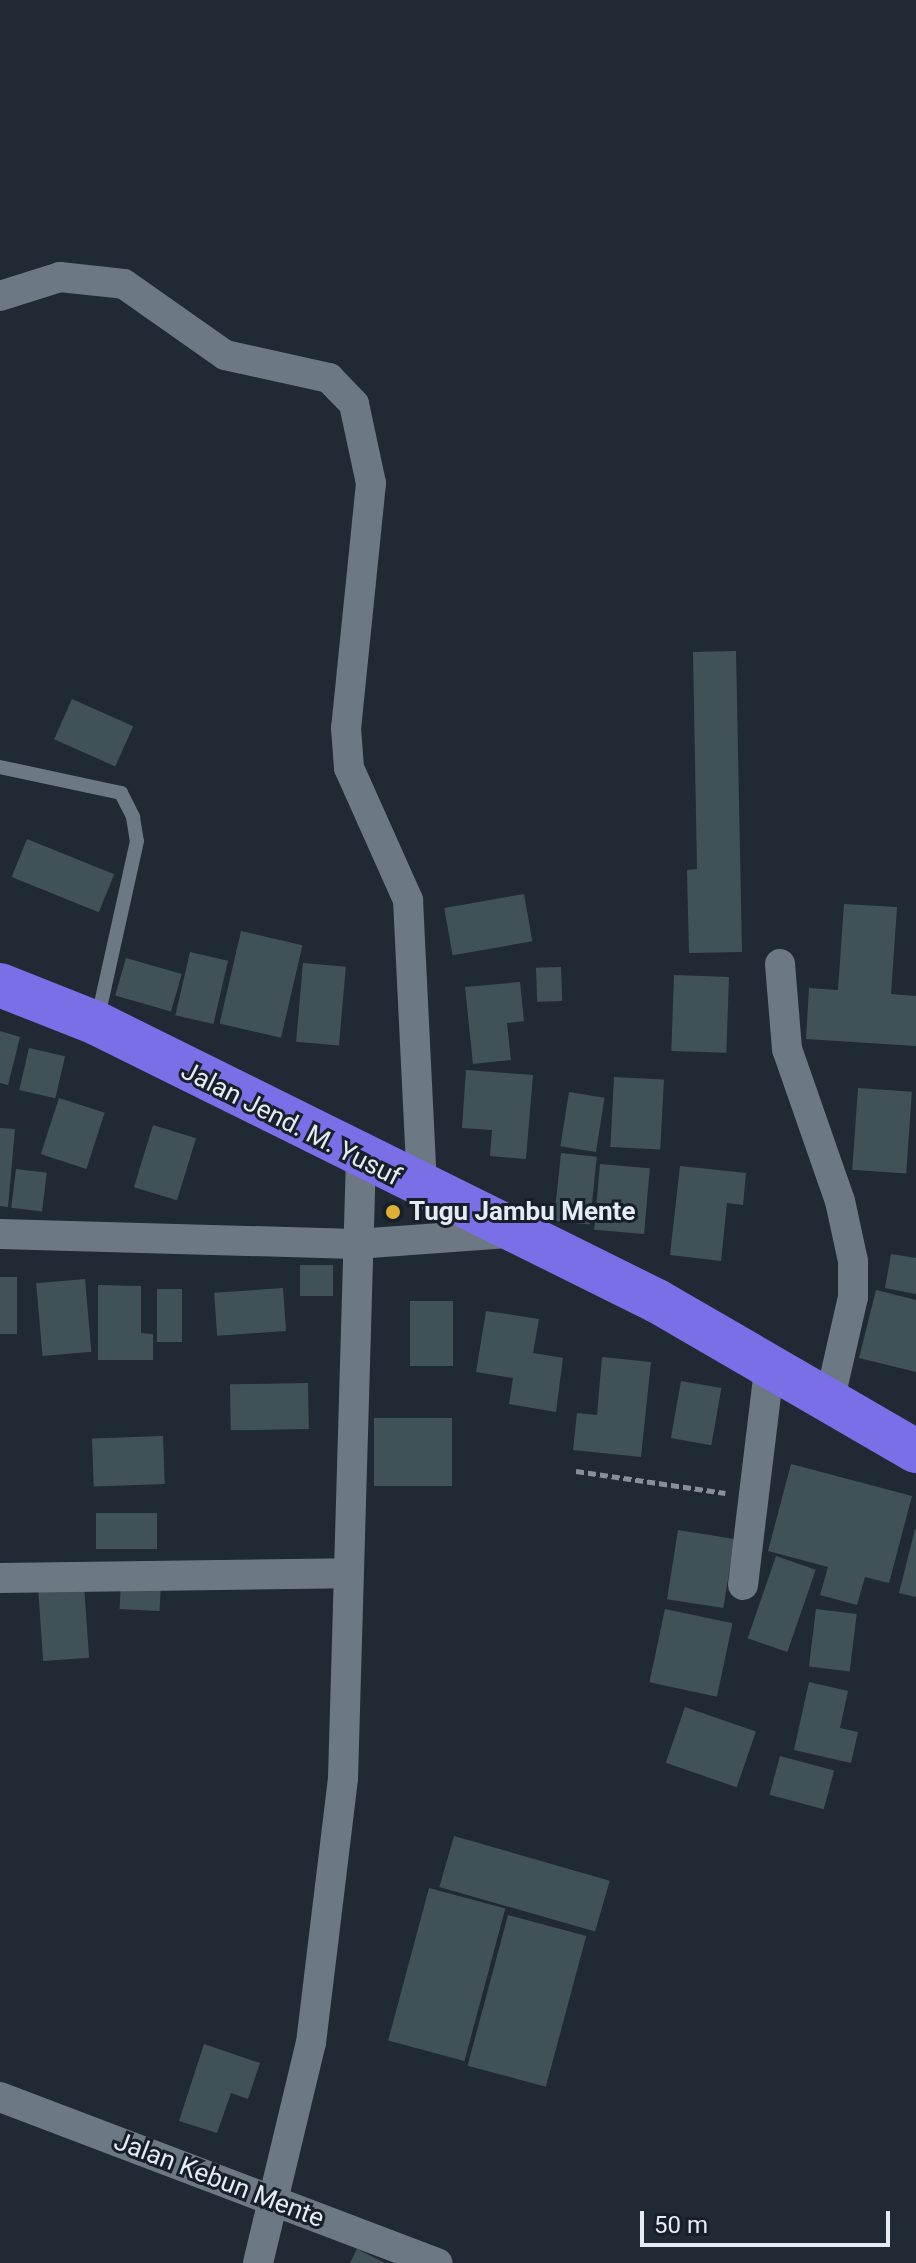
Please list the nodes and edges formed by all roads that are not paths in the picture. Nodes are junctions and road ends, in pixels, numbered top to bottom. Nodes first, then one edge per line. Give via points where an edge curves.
1 (0, 296) edge
2 (0, 767) edge
3 (780, 964) dead end
4 (0, 985) edge
5 (96, 1023) junction
6 (361, 1156) junction
7 (422, 1190) junction
8 (508, 1233) junction
9 (0, 1234) edge
10 (356, 1244) junction
11 (769, 1369) junction
12 (830, 1398) junction
13 (916, 1451) edge
14 (348, 1573) junction
15 (0, 1578) edge
16 (743, 1585) dead end
17 (0, 2097) edge
18 (277, 2197) junction
19 (258, 2263) edge
20 (438, 2263) edge

1 - 7 street via 60,277 124,284 225,355 329,378 354,404 371,483 346,728 349,768 408,900
2 - 5 lane via 121,793 133,817 137,841
3 - 12 street via 787,1049 840,1201 853,1261 853,1297
4 - 5 highway, Jalan Jend. M. Yusuf
5 - 6 highway, Jalan Jend. M. Yusuf
6 - 7 highway, Jalan Jend. M. Yusuf
6 - 10 street
7 - 8 highway, Jalan Jend. M. Yusuf
8 - 10 street
8 - 11 highway, Jalan Jend. M. Yusuf via 657,1301
9 - 10 street
10 - 14 street
11 - 12 highway, Jalan Jend. M. Yusuf
11 - 16 street
12 - 13 highway, Jalan Jend. M. Yusuf
14 - 15 street
14 - 18 street via 343,1778 329,1913 311,2043
17 - 18 street, Jalan Kebun Mente
18 - 19 street
18 - 20 street, Jalan Kebun Mente

